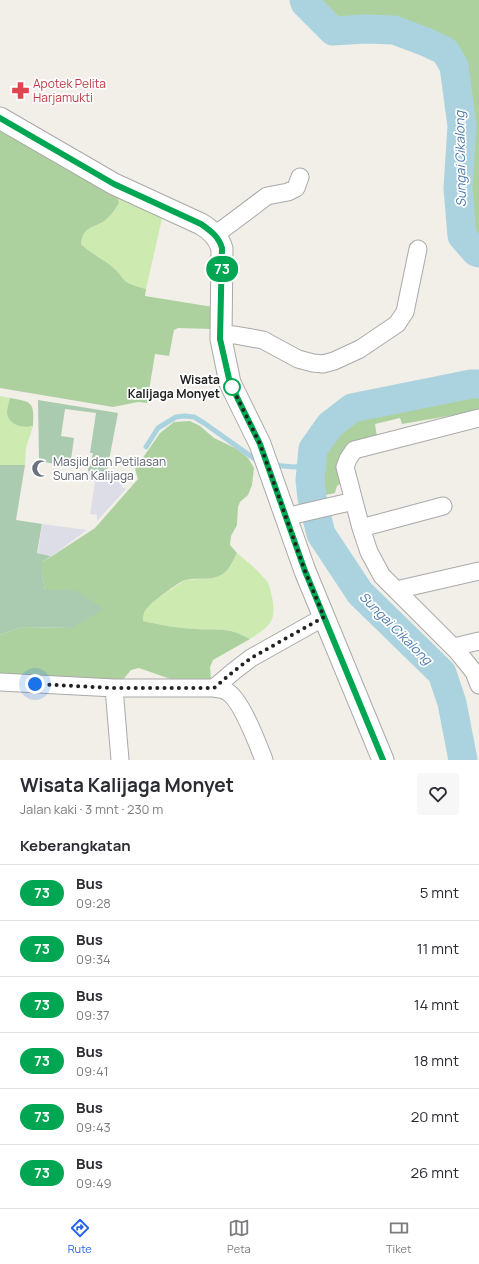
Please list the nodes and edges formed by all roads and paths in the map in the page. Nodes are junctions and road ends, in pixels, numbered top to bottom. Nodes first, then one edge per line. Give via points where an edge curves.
1 (0, 118) edge
2 (300, 178) dead end
3 (215, 235) junction
4 (418, 249) dead end
5 (220, 335) junction
6 (479, 418) edge
7 (354, 501) junction
8 (443, 506) dead end
9 (290, 516) junction
10 (361, 528) junction
11 (479, 571) edge
12 (396, 590) junction
13 (324, 617) junction
14 (479, 641) edge
15 (454, 647) junction
16 (0, 682) edge
17 (479, 685) edge
18 (114, 688) junction
19 (214, 688) junction
20 (120, 760) edge
21 (264, 760) edge
22 (383, 760) edge

1 - 3 street via 114,184 201,224
2 - 3 street via 296,188 267,196
3 - 5 street via 222,248
4 - 5 street via 405,312 396,324 360,349 334,361 313,363 298,359 263,340
5 - 9 street via 230,383 260,444
6 - 7 street via 354,450 345,467
7 - 9 street
7 - 10 street
8 - 10 street
9 - 13 street
10 - 12 street via 369,552 382,576
11 - 12 street
12 - 15 street
13 - 19 street via 251,658
13 - 22 street
14 - 15 street
15 - 17 street via 474,672
16 - 18 street
18 - 19 street
18 - 20 street
19 - 21 street via 232,696 254,733

